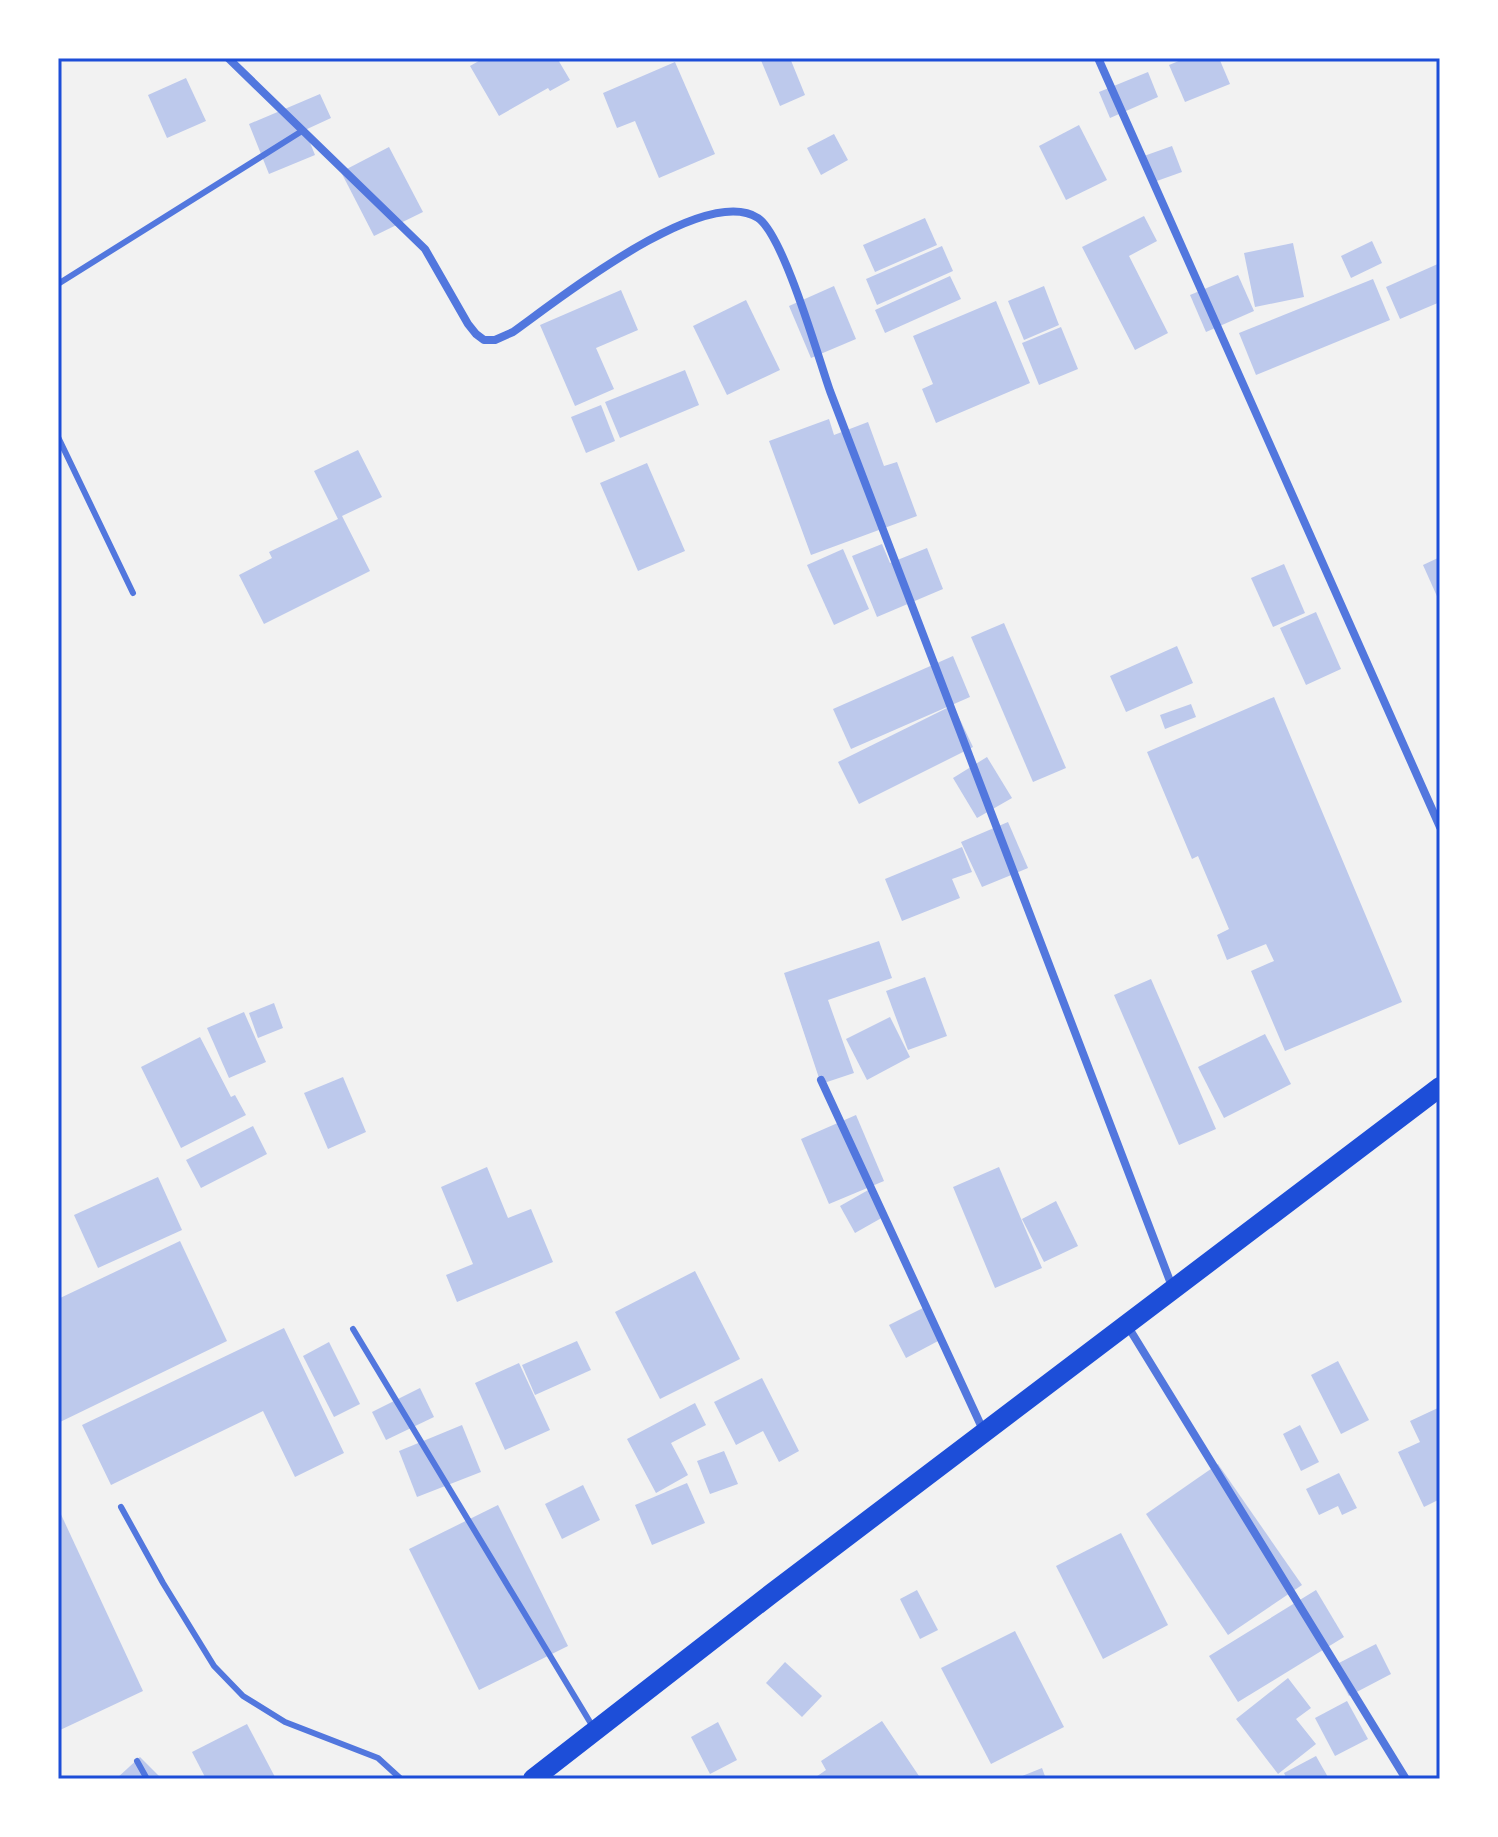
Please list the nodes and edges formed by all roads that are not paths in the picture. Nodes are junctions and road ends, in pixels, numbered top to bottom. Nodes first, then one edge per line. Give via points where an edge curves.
1 (228, 58) edge
2 (1098, 58) edge
3 (302, 131) junction
4 (58, 284) edge
5 (58, 437) edge
6 (133, 593) dead end
7 (1440, 827) edge
8 (821, 1080) dead end
9 (1440, 1087) edge
10 (1173, 1289) junction
11 (1127, 1324) junction
12 (353, 1329) dead end
13 (984, 1433) junction
14 (121, 1507) dead end
15 (595, 1730) junction
16 (137, 1761) dead end
17 (147, 1779) edge
18 (401, 1779) edge
19 (533, 1779) edge
20 (1406, 1779) edge

1 - 3 street
2 - 7 street
3 - 4 lane
3 - 10 street via 425,249 468,324 484,340 513,332 646,240 703,216 734,211 758,219 772,235
5 - 6 lane
8 - 13 street
9 - 10 main road
10 - 11 main road
11 - 13 main road
11 - 20 street
12 - 15 lane
13 - 15 main road
14 - 18 lane via 214,1666 243,1696 285,1722 378,1758
15 - 19 main road
16 - 17 lane

